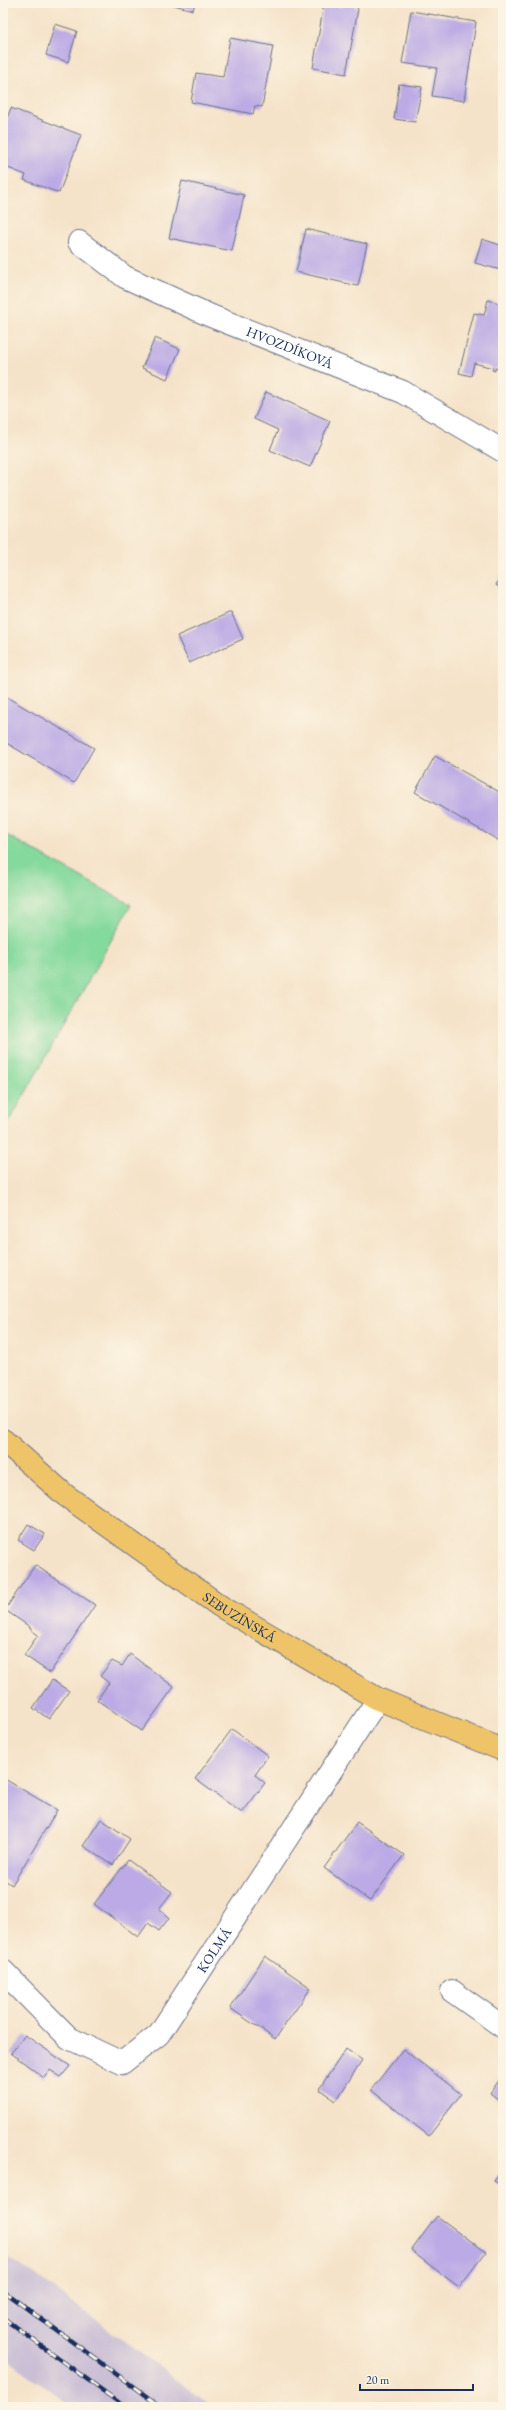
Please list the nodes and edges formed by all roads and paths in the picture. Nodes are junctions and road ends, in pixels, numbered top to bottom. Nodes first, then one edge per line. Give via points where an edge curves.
1 (79, 242) dead end
2 (503, 451) edge
3 (3, 1440) edge
4 (378, 1699) junction
5 (503, 1750) edge
6 (3, 1970) edge
7 (452, 1991) dead end
8 (503, 2027) edge

1 - 2 street, HVOZDÍKOVÁ via 125,277 211,316 403,392
3 - 4 main road, SEBUZÍNSKÁ via 65,1495 220,1606
4 - 5 main road, SEBUZÍNSKÁ
4 - 6 street, KOLMÁ via 159,2034 122,2063 69,2038
7 - 8 street

